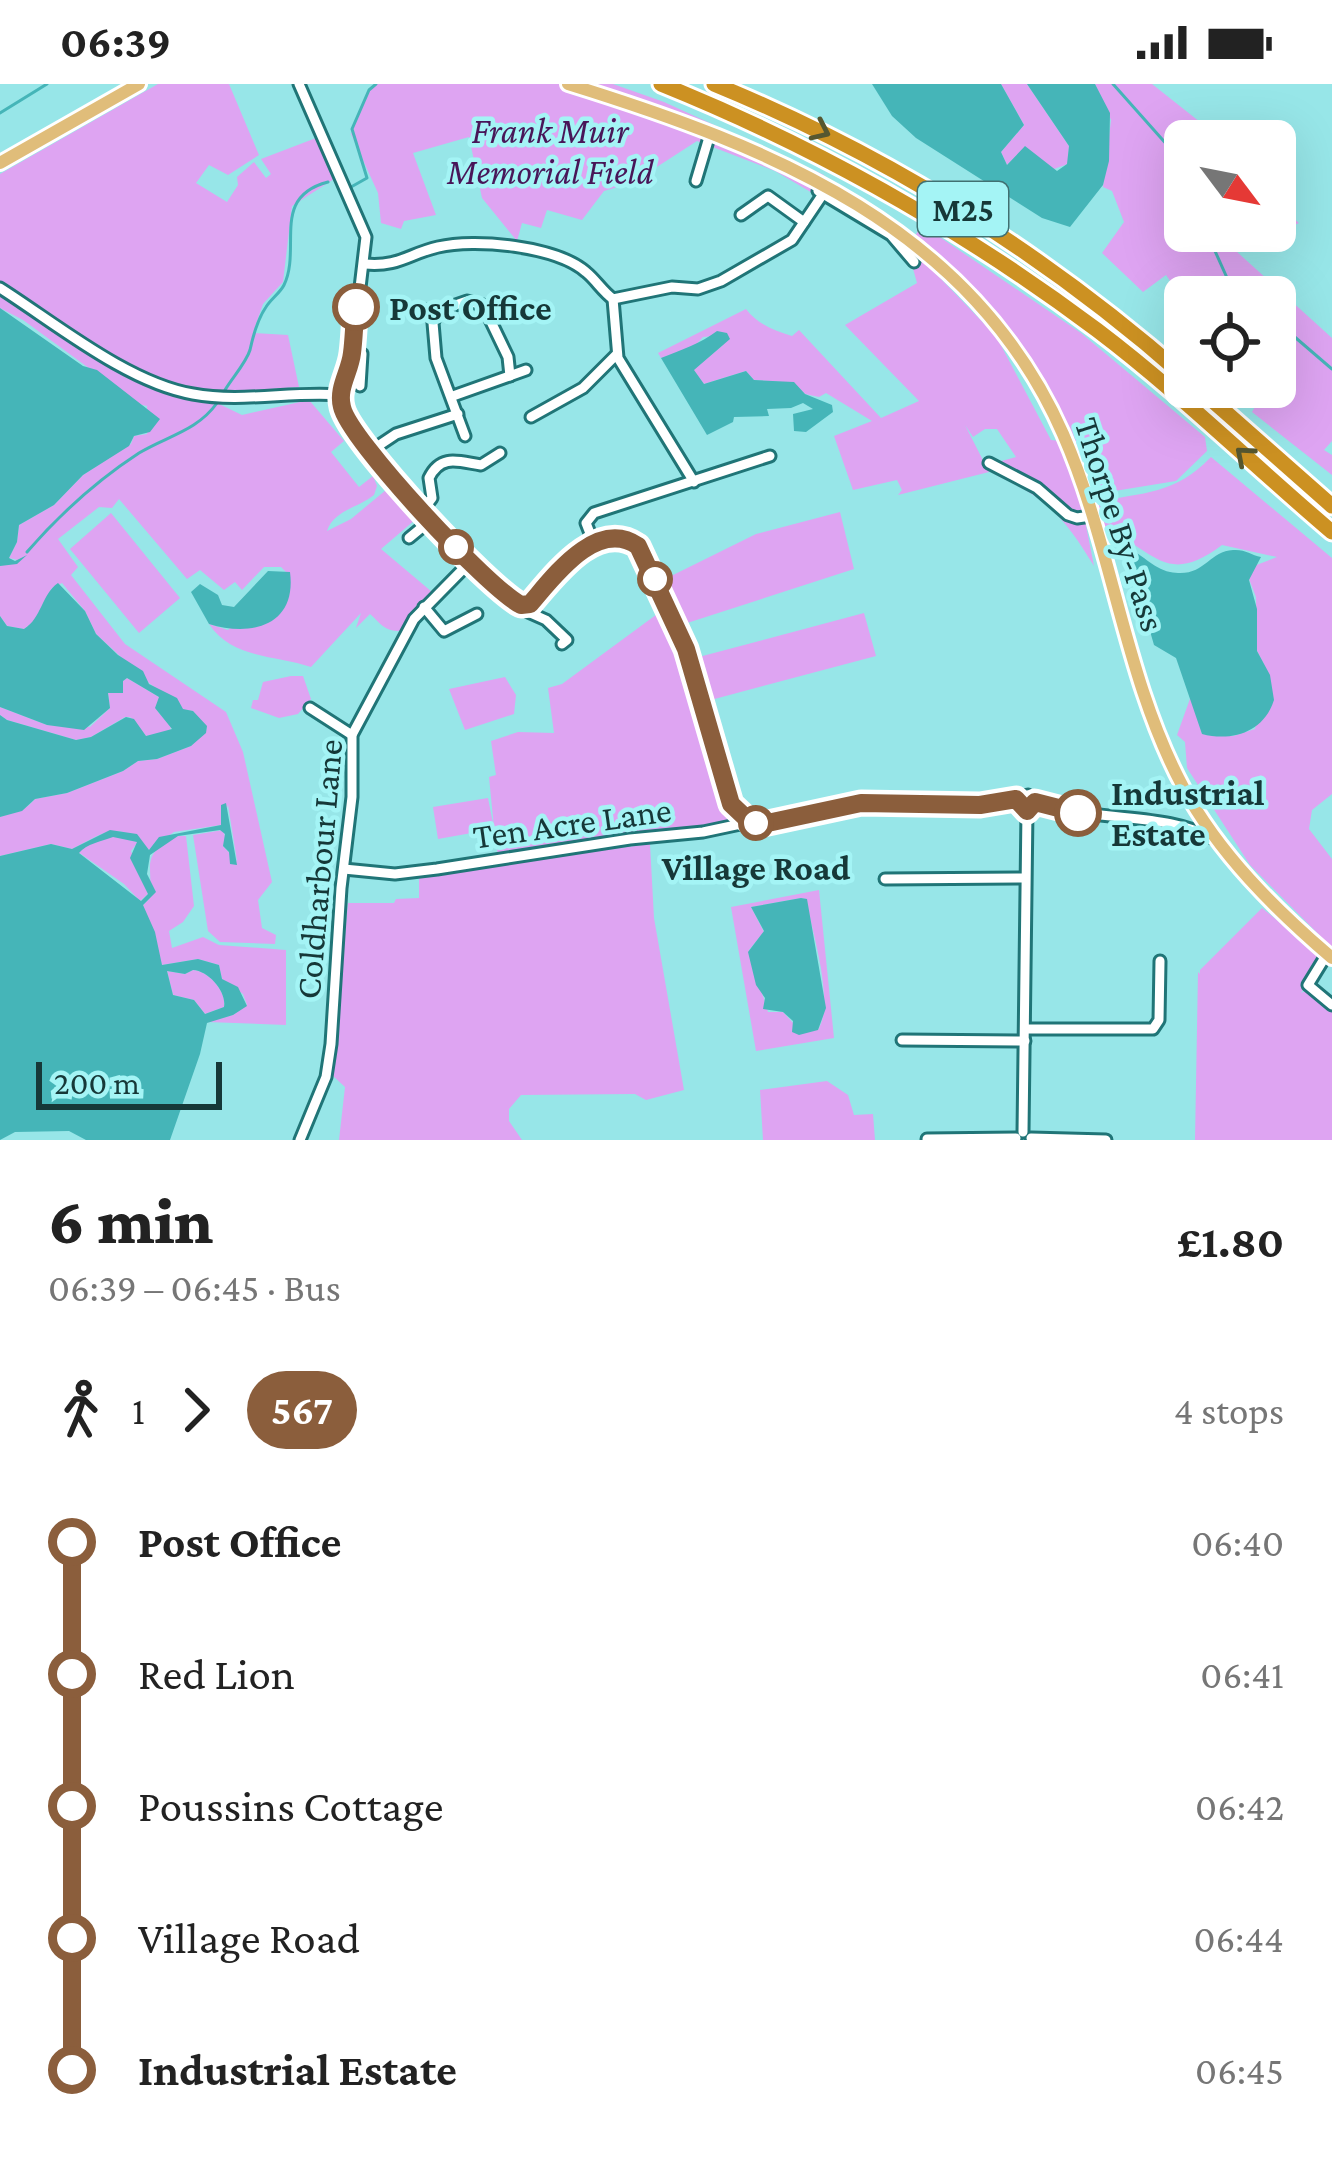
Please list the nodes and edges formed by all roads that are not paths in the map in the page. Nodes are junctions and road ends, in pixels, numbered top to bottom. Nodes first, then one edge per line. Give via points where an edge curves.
1 (139, 84) edge
2 (318, 84) edge
3 (568, 84) edge
4 (661, 84) edge
5 (714, 84) edge
6 (300, 88) edge
7 (710, 134) junction
8 (0, 163) edge
9 (696, 181) dead end
10 (741, 215) dead end
11 (804, 222) junction
12 (914, 262) dead end
13 (365, 263) junction
14 (0, 287) edge
15 (613, 298) junction
16 (414, 312) dead end
17 (436, 314) junction
18 (352, 350) junction
19 (617, 354) junction
20 (1164, 360) edge
21 (526, 370) dead end
22 (510, 376) junction
23 (360, 386) dead end
24 (340, 395) junction
25 (453, 396) junction
26 (1221, 408) edge
27 (458, 414) junction
28 (532, 417) dead end
29 (465, 436) dead end
30 (369, 452) junction
31 (770, 456) dead end
32 (496, 459) dead end
33 (989, 463) dead end
34 (694, 482) junction
35 (1332, 506) edge
36 (423, 510) junction
37 (1091, 516) junction
38 (432, 519) junction
39 (1332, 532) edge
40 (409, 538) dead end
41 (595, 546) junction
42 (470, 562) junction
43 (526, 605) junction
44 (424, 607) junction
45 (477, 614) dead end
46 (562, 644) dead end
47 (309, 707) dead end
48 (352, 735) junction
49 (1027, 804) junction
50 (1198, 813) junction
51 (750, 822) junction
52 (1170, 822) junction
53 (1220, 843) junction
54 (344, 869) junction
55 (1024, 878) junction
56 (885, 879) dead end
57 (1330, 956) edge
58 (1160, 961) dead end
59 (1332, 1005) edge
60 (1025, 1035) junction
61 (902, 1040) dead end
62 (1023, 1138) edge
63 (927, 1139) edge
64 (300, 1140) edge
65 (1106, 1140) edge

1 - 8 main road
2 - 6 street
3 - 7 main road, Thorpe By-Pass
39 -> 4 highway, M25 via 1141,365 966,238 822,157
5 -> 20 highway, M25 via 865,152 970,212
6 - 13 street via 363,226
7 - 9 street
7 - 37 main road, Thorpe By-Pass via 861,204 956,278 1048,403
10 - 11 street via 769,196
11 - 12 street via 820,192 891,235
11 - 15 street via 788,244 712,285
13 - 15 street via 394,264 445,245 508,244 583,269
13 - 18 street
14 - 24 street via 159,385 229,397
15 - 19 street
16 - 17 street
17 - 22 street via 459,302 483,304
17 - 25 street via 436,358
18 - 23 street via 362,354
18 - 24 street
19 - 28 street via 583,388
19 - 34 street
21 - 22 street
22 - 25 street
24 - 30 street
25 - 27 street
26 - 35 highway
27 - 29 street
27 - 30 street
30 - 36 street
31 - 34 street
32 - 36 street via 437,466
33 - 37 street via 1068,515
34 - 41 street via 591,515
36 - 38 street
37 - 50 main road, Thorpe By-Pass via 1156,728
38 - 40 street
38 - 42 street
41 - 43 street via 561,565
41 - 51 street via 635,544 686,649 731,804
42 - 43 street
42 - 44 street, Coldharbour Lane
43 - 46 street via 567,640
44 - 45 street via 444,631
44 - 48 street, Coldharbour Lane
47 - 48 street
48 - 54 street, Coldharbour Lane
49 - 51 street, Ten Acre Lane via 861,803
49 - 52 street, Ten Acre Lane
49 - 55 street
50 - 52 street, Ten Acre Lane
50 - 53 main road, Thorpe By-Pass
51 - 54 street, Ten Acre Lane via 395,874
52 - 53 street, Ten Acre Lane
53 - 57 main road, Thorpe By-Pass
54 - 64 street, Coldharbour Lane via 326,1077
55 - 56 street
55 - 60 street
57 - 59 street via 1308,983
58 - 60 street via 1153,1029
60 - 61 street
60 - 62 street
62 - 63 street
62 - 65 street

